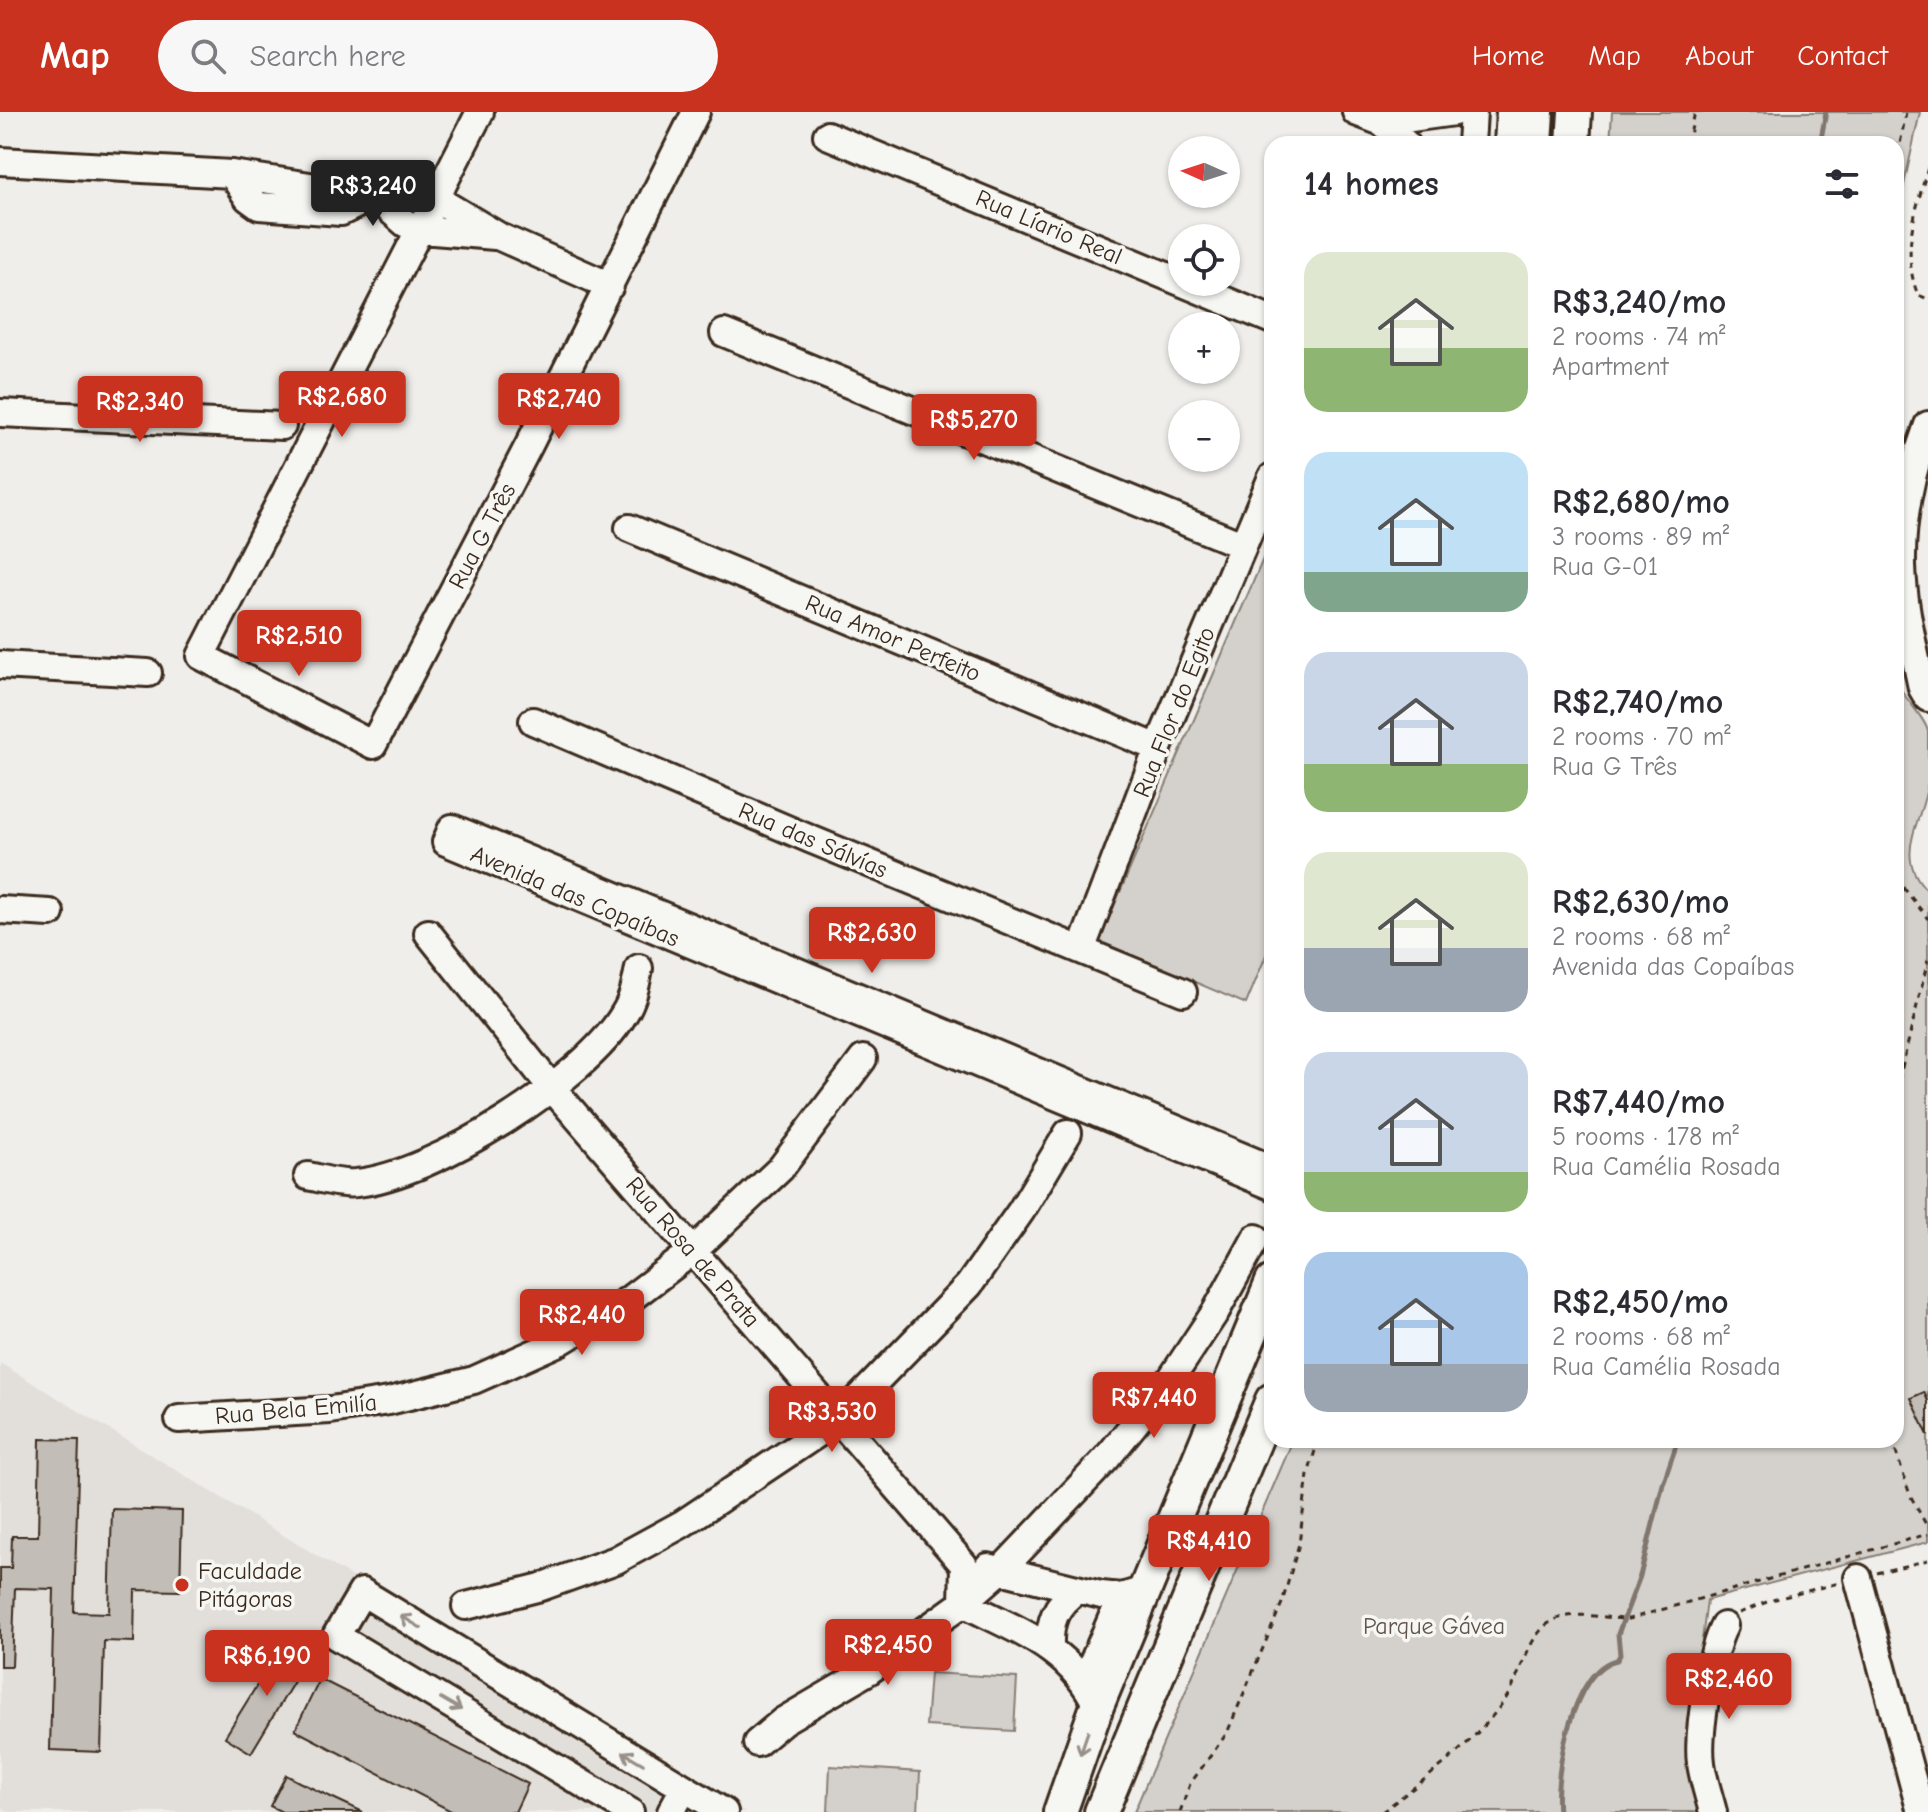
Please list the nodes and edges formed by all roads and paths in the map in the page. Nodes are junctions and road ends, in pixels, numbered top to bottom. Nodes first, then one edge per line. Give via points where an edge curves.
1 (480, 112) edge
2 (696, 112) edge
3 (1356, 112) edge
4 (1454, 112) edge
5 (1473, 112) edge
6 (1510, 112) edge
7 (1537, 112) edge
8 (1575, 112) edge
9 (1695, 112) edge
10 (1906, 112) edge
11 (827, 135) dead end
12 (1410, 136) edge
13 (1472, 136) edge
14 (1508, 136) edge
15 (1536, 136) edge
16 (1574, 136) edge
17 (1690, 136) edge
18 (1902, 136) edge
19 (0, 161) edge
20 (1928, 168) edge
21 (374, 196) junction
22 (438, 198) junction
23 (421, 230) junction
24 (500, 237) junction
25 (610, 286) junction
26 (1928, 299) edge
27 (1264, 317) edge
28 (724, 333) dead end
29 (0, 413) edge
30 (1928, 425) edge
31 (282, 426) dead end
32 (1264, 495) edge
33 (1904, 517) edge
34 (629, 528) dead end
35 (1242, 545) junction
36 (1904, 579) edge
37 (0, 665) edge
38 (148, 673) dead end
39 (1928, 698) edge
40 (533, 721) dead end
41 (1158, 748) junction
42 (1904, 888) edge
43 (0, 910) edge
44 (50, 913) dead end
45 (1928, 919) edge
46 (428, 933) dead end
47 (1081, 950) junction
48 (1928, 960) edge
49 (639, 968) dead end
50 (1183, 992) dead end
51 (863, 1059) dead end
52 (1904, 1059) edge
53 (552, 1088) junction
54 (1068, 1133) dead end
55 (1264, 1166) edge
56 (308, 1176) dead end
57 (1264, 1183) edge
58 (1256, 1238) dead end
59 (693, 1251) junction
60 (1264, 1302) edge
61 (179, 1419) dead end
62 (1264, 1419) edge
63 (838, 1420) junction
64 (1316, 1448) edge
65 (1895, 1448) edge
66 (1204, 1450) junction
67 (1928, 1531) edge
68 (1928, 1560) edge
69 (964, 1565) junction
70 (1003, 1568) junction
71 (1858, 1578) junction
72 (1077, 1590) junction
73 (1133, 1594) junction
74 (963, 1603) junction
75 (466, 1606) dead end
76 (1724, 1626) joint
77 (1050, 1648) junction
78 (1091, 1694) junction
79 (1130, 1739) junction
80 (757, 1743) dead end
81 (684, 1788) junction
82 (630, 1812) edge
83 (671, 1812) edge
84 (724, 1812) edge
85 (1060, 1812) edge
86 (1101, 1812) edge
87 (1180, 1812) edge
88 (1382, 1812) edge
89 (1713, 1812) edge
90 (1921, 1812) edge

1 - 22 street
2 - 25 street, Rua G Três
3 - 12 street
4 - 12 street
5 - 13 street
6 - 14 street
7 - 15 main road
8 - 16 main road
9 - 17 path
10 - 18 path
11 - 27 street, Rua Líario Real
19 - 21 street via 232,174
20 - 26 path via 1913,219 1909,273 1918,295
21 - 22 street via 421,190
21 - 23 street
22 - 23 street
22 - 24 street
23 - 24 street
23 - 25 street, Rua G Três via 201,656 373,745
24 - 25 street
28 - 35 street
29 - 31 street
30 - 33 street
32 - 35 street, Rua Flor do Egito
34 - 41 street, Rua Amor Perfeito
35 - 41 street, Rua Flor do Egito
36 - 39 street
37 - 38 street
40 - 47 street, Rua das Sálvías
41 - 47 street, Rua Flor do Egito
42 - 45 path
43 - 44 street
46 - 53 street, Rua Rosa de Prata
47 - 50 street, Rua das Sálvías
48 - 52 path
49 - 53 street via 624,1015
51 - 59 street, Rua Bela Emilía via 781,1168
53 - 56 street via 455,1151 421,1166 354,1184
53 - 59 street, Rua Rosa de Prata
54 - 63 street via 969,1285
55 - 57 street, Avenida das Copaíbas via 452,828 446,842
58 - 70 street via 1171,1379 1106,1459
59 - 61 street, Rua Bela Emilía via 627,1301 559,1342 474,1380 330,1410
59 - 63 street, Rua Rosa de Prata
60 - 66 main road
62 - 79 main road
63 - 69 street, Rua Rosa de Prata
63 - 75 street via 682,1524 616,1560
64 - 87 path via 1299,1544 1282,1603 1227,1733 1190,1784
65 - 67 path
66 - 73 main road
66 - 79 main road via 1222,1470
67 - 88 path via 1629,1619 1564,1617 1546,1625 1506,1699 1462,1750
68 - 71 path
69 - 70 street
69 - 74 street
70 - 72 street
70 - 74 street
71 - 76 path via 1772,1600 1737,1613
71 - 90 street
72 - 73 street
72 - 77 street via 1057,1607 1049,1630
73 - 78 main road
74 - 77 street
74 - 80 street
76 - 89 street via 1717,1639 1700,1761
77 - 78 street
78 -> 85 main road
79 - 86 main road
81 -> 82 street via 362,1592 336,1636
81 - 83 street
81 - 84 street

